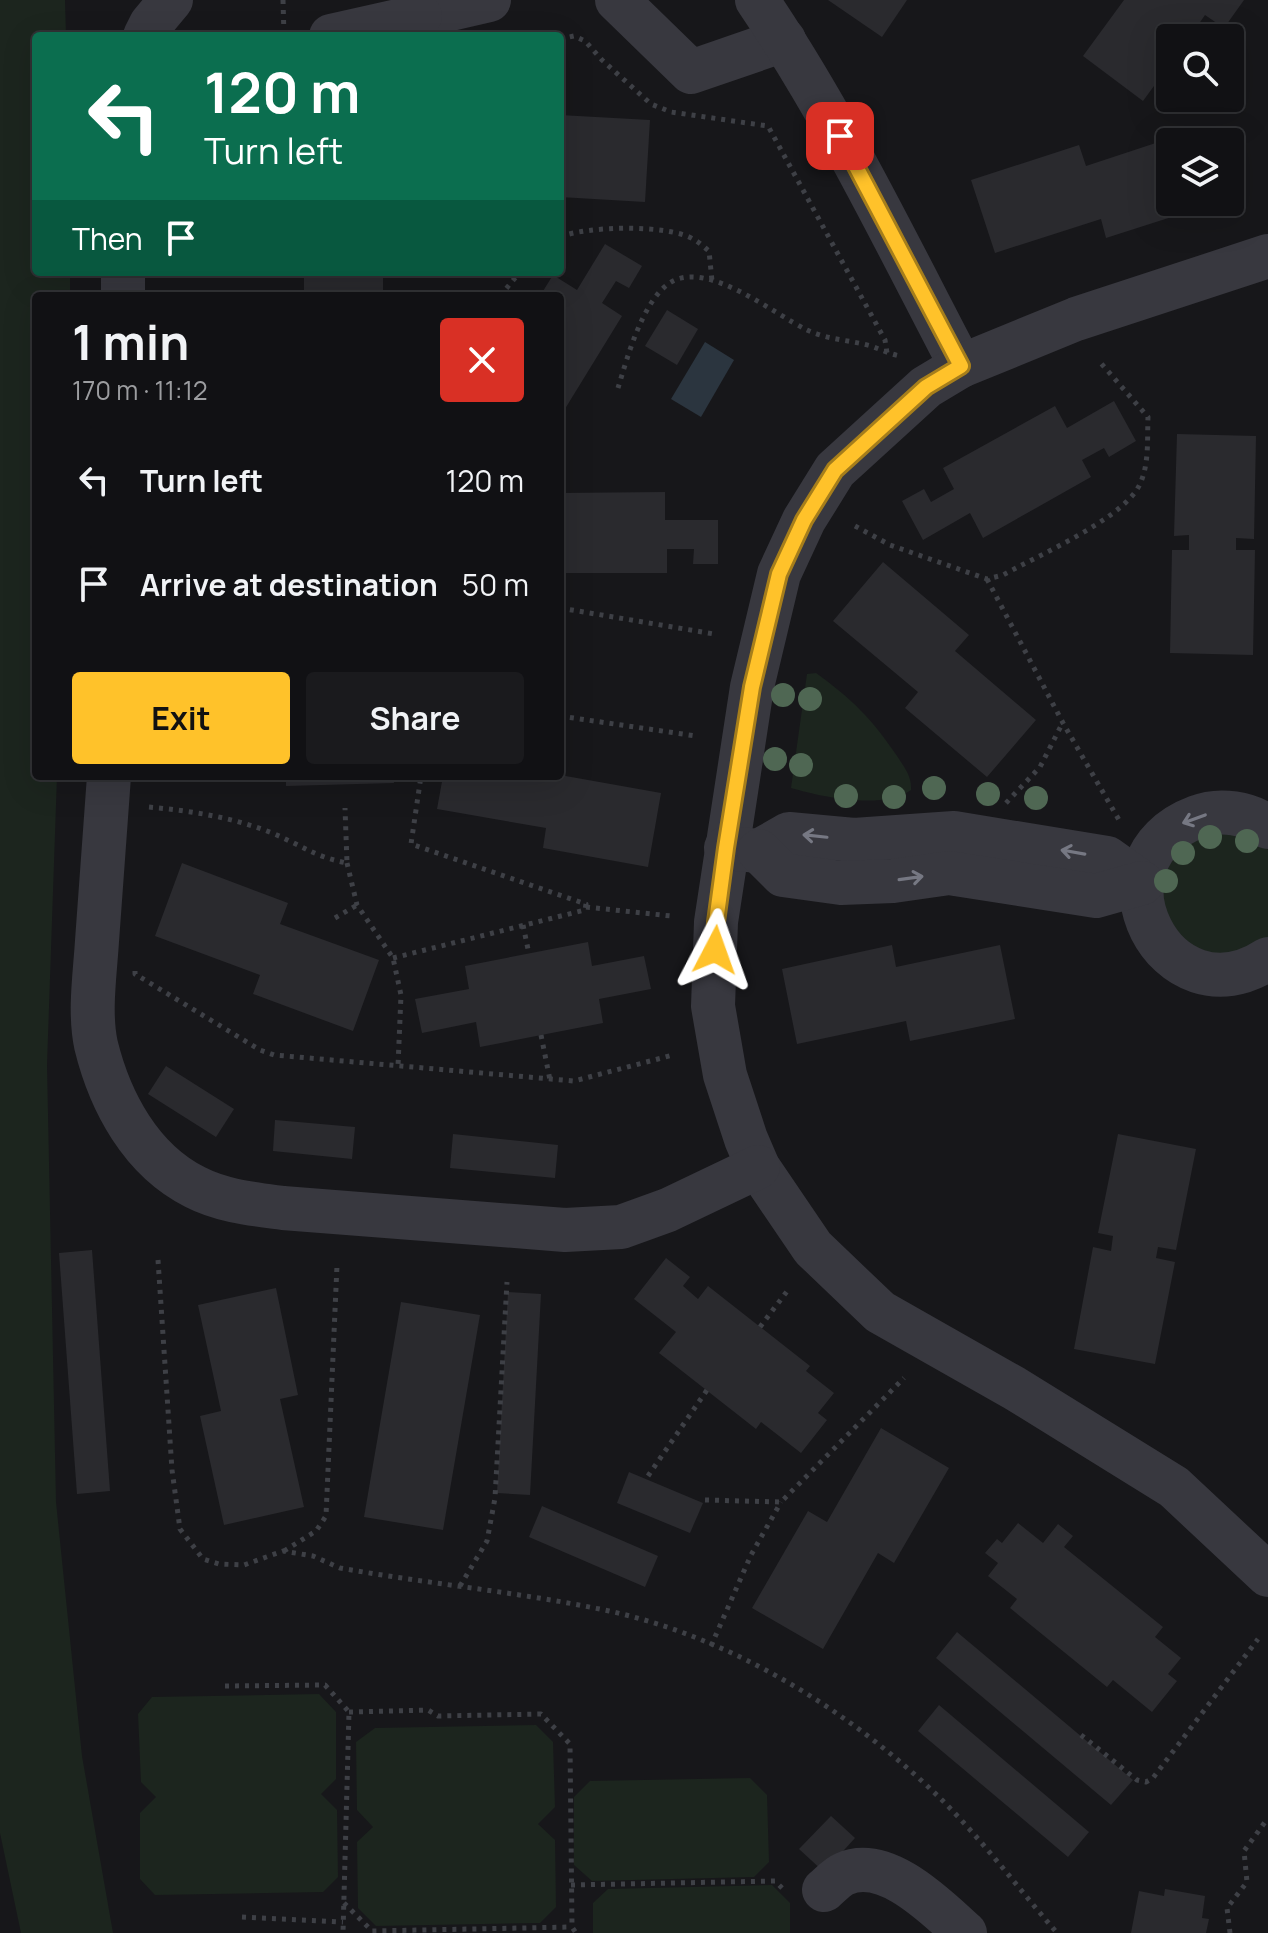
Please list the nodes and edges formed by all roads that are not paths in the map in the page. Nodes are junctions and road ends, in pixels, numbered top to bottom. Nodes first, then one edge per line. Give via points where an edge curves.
1 (171, 0) edge
2 (489, 0) edge
3 (617, 0) edge
4 (757, 0) edge
5 (418, 8) edge
6 (148, 32) edge
7 (343, 32) edge
8 (784, 40) junction
9 (1268, 256) edge
10 (961, 366) junction
11 (109, 780) edge
12 (1268, 827) edge
13 (742, 850) junction
14 (1142, 883) junction
15 (1268, 959) edge
16 (758, 1167) junction
17 (1268, 1575) edge
18 (808, 1894) road end
19 (965, 1933) edge

1 - 6 lane
2 - 5 lane
3 - 8 lane via 691,72
4 - 8 lane
5 - 7 lane
8 - 10 lane
9 - 10 lane via 1076,319
10 - 13 lane via 926,387 835,470 779,574 752,687
11 - 16 lane via 93,998 96,1043 109,1086 130,1127 155,1160 194,1186 238,1202 565,1230 621,1227
12 -> 14 lane via 1223,812 1182,823 1152,852
13 - 14 lane via 783,875 841,883 949,873 1096,896
13 - 16 lane via 716,922 713,1006 725,1075
14 - 15 lane via 1143,913 1151,932 1179,962 1217,975 1238,973
16 - 17 lane via 813,1248 880,1312 1174,1487
18 - 19 lane via 845,1873 891,1876

